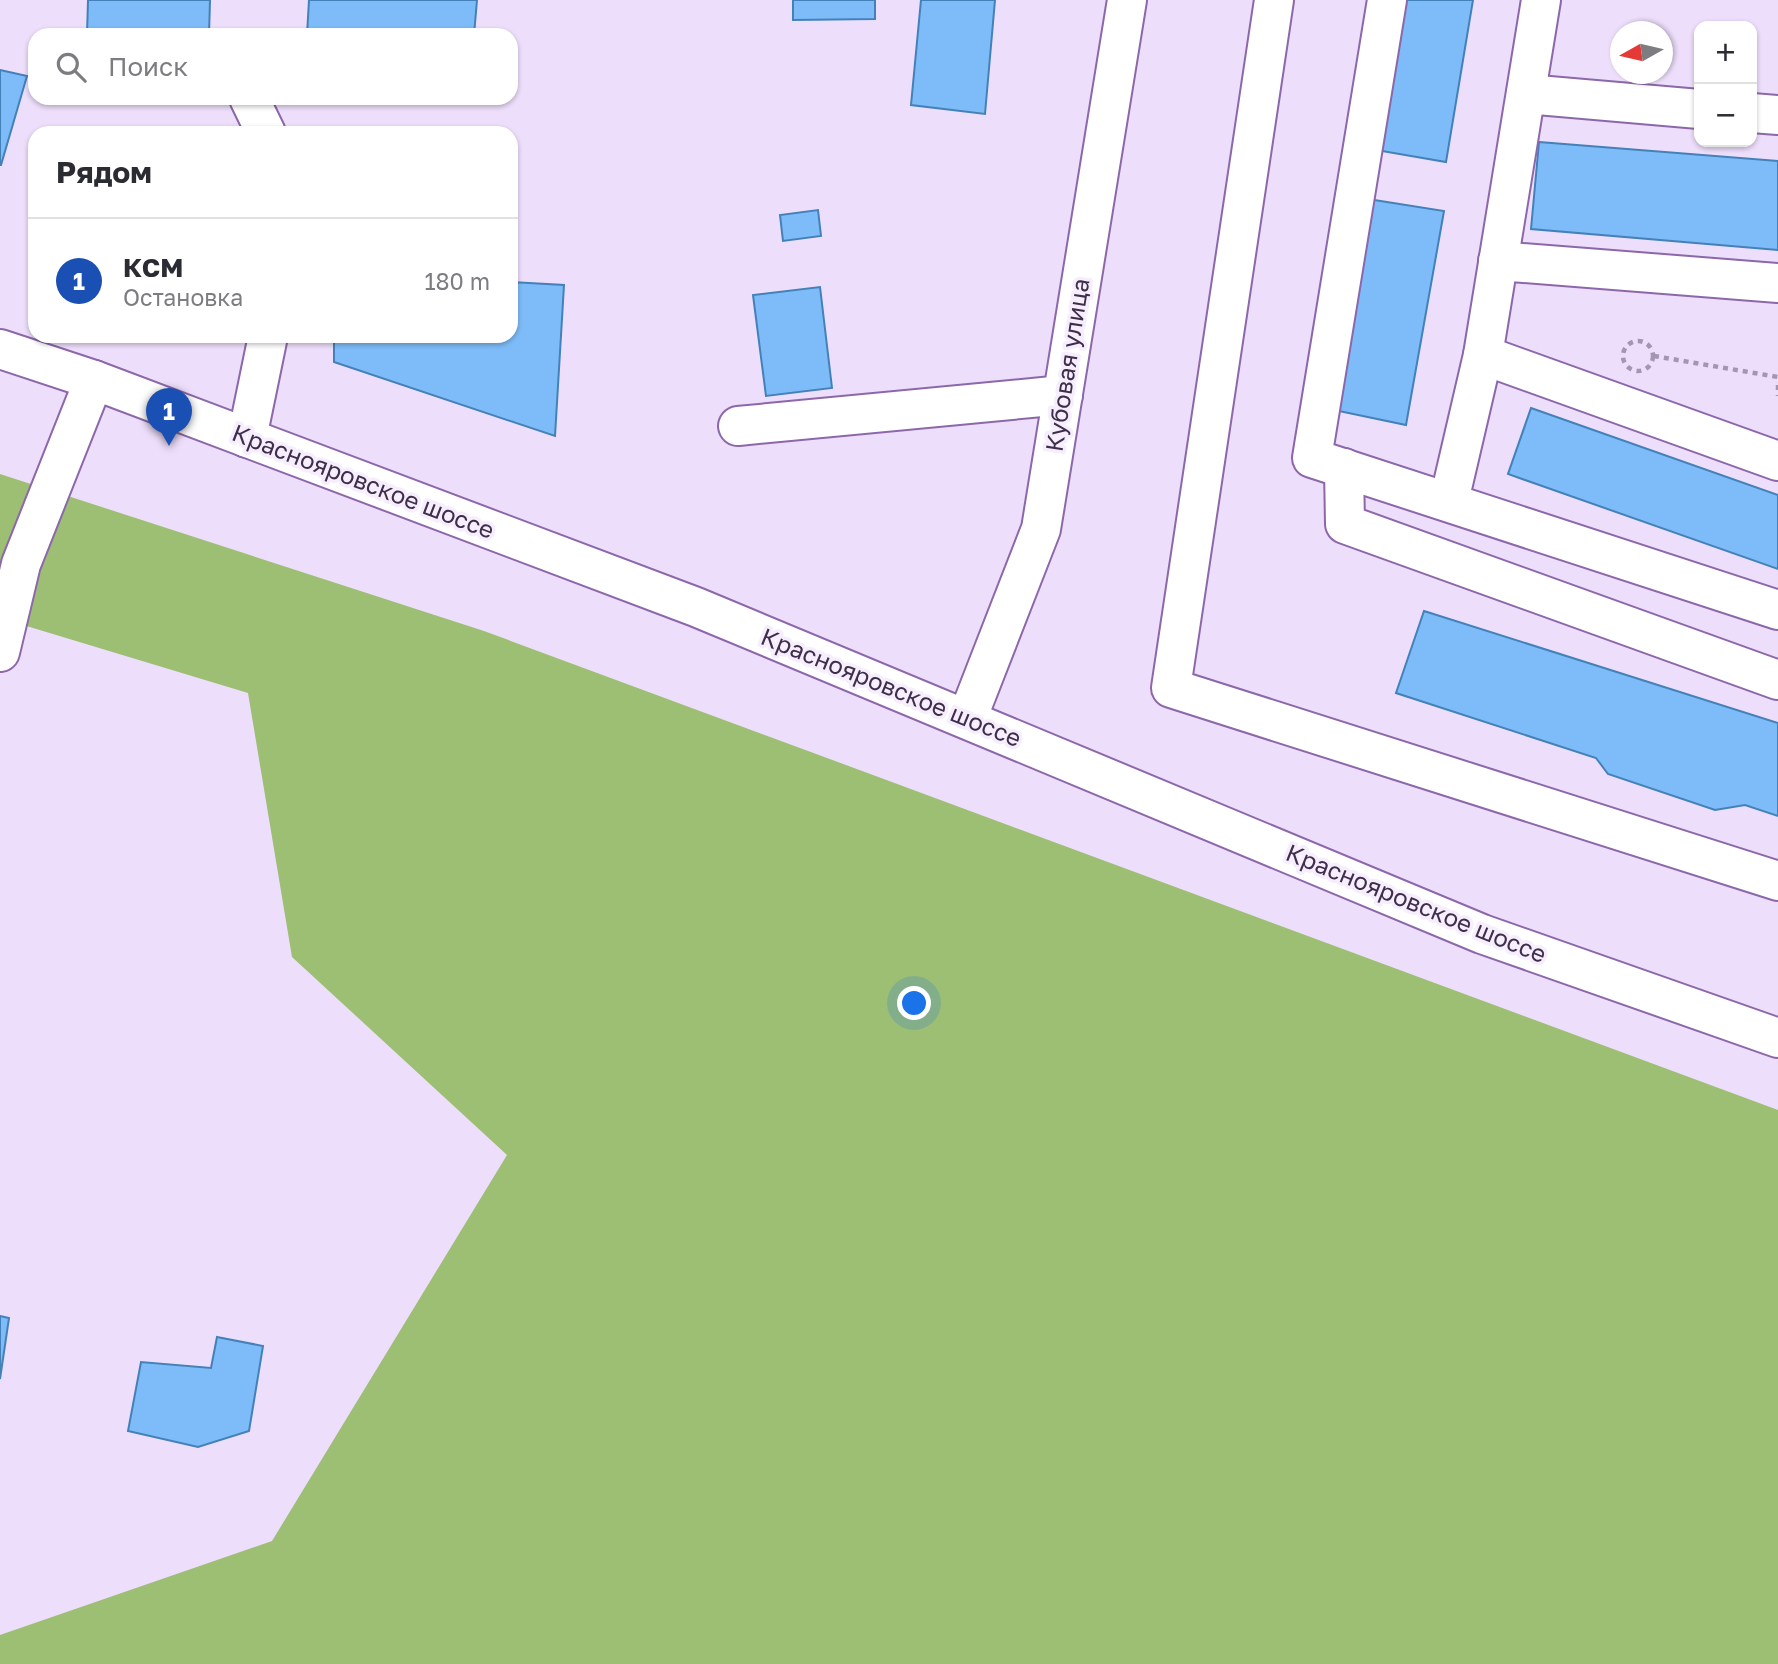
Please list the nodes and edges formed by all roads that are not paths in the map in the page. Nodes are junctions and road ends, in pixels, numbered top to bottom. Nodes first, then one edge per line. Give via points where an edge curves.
1 (1127, 0) edge
2 (1274, 0) edge
3 (1387, 0) edge
4 (1541, 0) edge
5 (1526, 94) junction
6 (252, 105) edge
7 (1694, 108) edge
8 (1757, 113) edge
9 (1778, 115) edge
10 (263, 126) edge
11 (1498, 261) junction
12 (1778, 283) edge
13 (267, 343) edge
14 (0, 349) edge
15 (1483, 355) junction
16 (94, 380) junction
17 (1063, 395) junction
18 (738, 426) dead end
19 (247, 438) junction
20 (1778, 461) edge
21 (1344, 468) junction
22 (1449, 500) junction
23 (1778, 611) edge
24 (0, 652) edge
25 (1778, 680) edge
26 (967, 719) junction
27 (1778, 881) edge
28 (1778, 1038) edge

1 - 17 street, Кубовая улица
2 - 27 street via 1171,688
3 - 21 street via 1312,458
4 - 5 street
5 - 7 street
5 - 11 street
6 - 10 street
8 - 9 street
11 - 12 street
11 - 15 street
13 - 19 street
14 - 16 street, Краснояровское шоссе
15 - 20 street
15 - 22 street
16 - 19 street, Краснояровское шоссе
16 - 24 street via 21,564
17 - 18 street
17 - 26 street, Кубовая улица via 1041,529
19 - 26 street, Краснояровское шоссе via 696,607
21 - 22 street
21 - 25 street via 1345,524
22 - 23 street
26 - 28 street, Краснояровское шоссе via 1482,934

